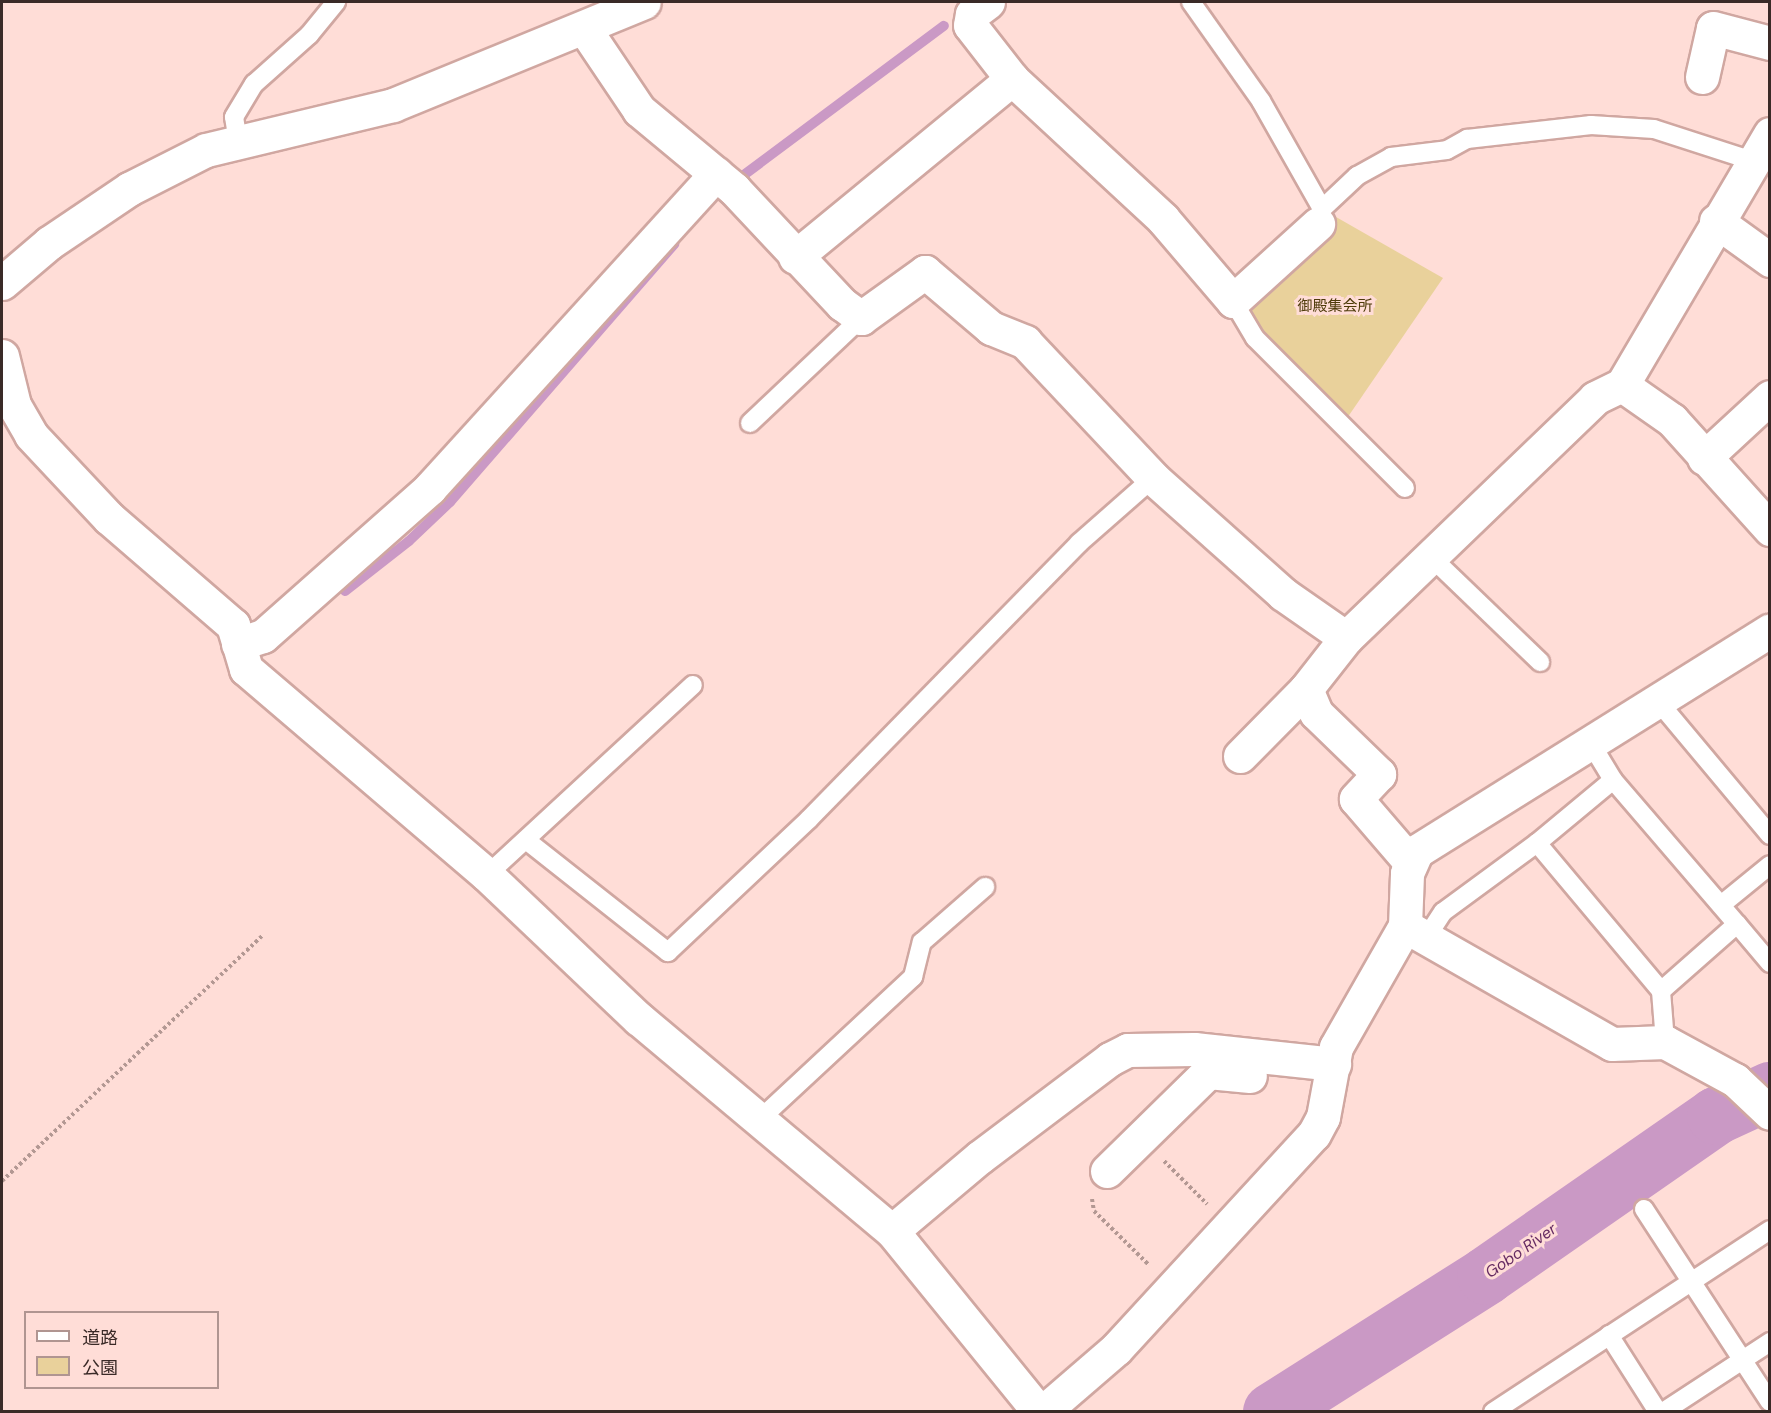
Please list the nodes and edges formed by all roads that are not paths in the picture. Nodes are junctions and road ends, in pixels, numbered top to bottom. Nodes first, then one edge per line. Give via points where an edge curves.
1 (336, 2) edge
2 (644, 2) edge
3 (988, 2) edge
4 (1191, 2) edge
5 (584, 28) junction
6 (1770, 43) edge
7 (1702, 77) dead end
8 (1012, 79) junction
9 (238, 142) junction
10 (1761, 147) edge
11 (725, 182) junction
12 (1320, 217) junction
13 (1716, 220) junction
14 (795, 257) junction
15 (1770, 260) edge
16 (2, 283) edge
17 (1233, 302) junction
18 (861, 318) junction
19 (2, 356) edge
20 (1622, 385) junction
21 (1770, 397) edge
22 (750, 423) dead end
23 (1704, 458) junction
24 (1153, 478) junction
25 (1405, 488) dead end
26 (1770, 529) edge
27 (1430, 556) junction
28 (1770, 630) edge
29 (1346, 638) junction
30 (238, 644) junction
31 (1540, 662) dead end
32 (693, 685) dead end
33 (1306, 689) junction
34 (1657, 700) junction
35 (1590, 742) junction
36 (1240, 756) dead end
37 (1613, 780) junction
38 (1770, 835) edge
39 (526, 840) junction
40 (1537, 843) junction
41 (1411, 863) junction
42 (1770, 865) edge
43 (487, 875) junction
44 (985, 887) dead end
45 (1721, 905) junction
46 (1737, 924) junction
47 (1416, 932) junction
48 (1770, 963) edge
49 (1661, 991) junction
50 (1665, 1042) junction
51 (1332, 1074) junction
52 (1768, 1112) edge
53 (758, 1121) junction
54 (1107, 1171) road end
55 (1644, 1209) dead end
56 (1770, 1230) edge
57 (892, 1231) junction
58 (1689, 1284) junction
59 (1609, 1335) junction
60 (1770, 1342) edge
61 (1741, 1361) junction
62 (1770, 1402) edge
63 (1041, 1412) edge
64 (1493, 1412) edge
65 (1658, 1412) edge
66 (1663, 1412) edge

1 - 9 lane via 309,35 254,84 234,117
2 - 5 street
3 - 8 street via 972,14 970,25
4 - 12 lane via 1261,101
5 - 9 street via 393,105
5 - 11 street via 639,110
6 - 7 street via 1713,28
8 - 14 street
8 - 17 street via 1163,219
9 - 16 street via 206,150 129,189 49,243
10 - 12 lane via 1654,129 1591,125 1467,139 1447,150 1391,157 1357,176
10 - 13 street
11 - 14 street
11 - 30 street via 430,488 263,636
12 - 17 street
13 - 15 street
13 - 20 street
14 - 18 street
17 - 25 lane via 1255,338
18 - 22 lane
18 - 24 street via 925,272 991,328 1025,342
19 - 30 street via 14,405 31,435 110,518 233,625
20 - 23 street via 1672,420
20 - 27 street via 1595,398
21 - 23 street
23 - 26 street
24 - 29 street via 1283,594
24 - 39 lane via 1079,543 809,819 668,952
27 - 29 street
27 - 31 lane
28 - 34 street
29 - 33 street
30 - 43 street via 246,669
32 - 39 lane
33 - 36 street
33 - 41 street via 1316,713 1379,774 1356,799
34 - 35 street
34 - 38 lane
35 - 37 lane
35 - 41 street via 1432,839 1417,851
37 - 40 lane
37 - 45 lane
39 - 43 lane
40 - 47 lane
40 - 49 lane
41 - 47 street
42 - 45 lane
43 - 53 street via 639,1019
44 - 53 lane via 922,942 913,976
45 - 46 lane
46 - 48 lane
46 - 49 lane
47 - 50 street via 1612,1044
47 - 51 street via 1336,1047
49 - 50 lane
50 - 52 street via 1735,1080
51 - 54 street via 1208,1072
51 - 57 street via 1194,1049 1128,1050 1110,1059 980,1157
51 - 63 street via 1323,1117 1314,1134 1116,1349
53 - 57 street
55 - 58 lane
56 - 58 lane
57 - 63 street
58 - 59 lane
58 - 61 lane
59 - 64 lane
59 - 65 lane
60 - 61 lane
61 - 62 lane
61 - 66 lane

